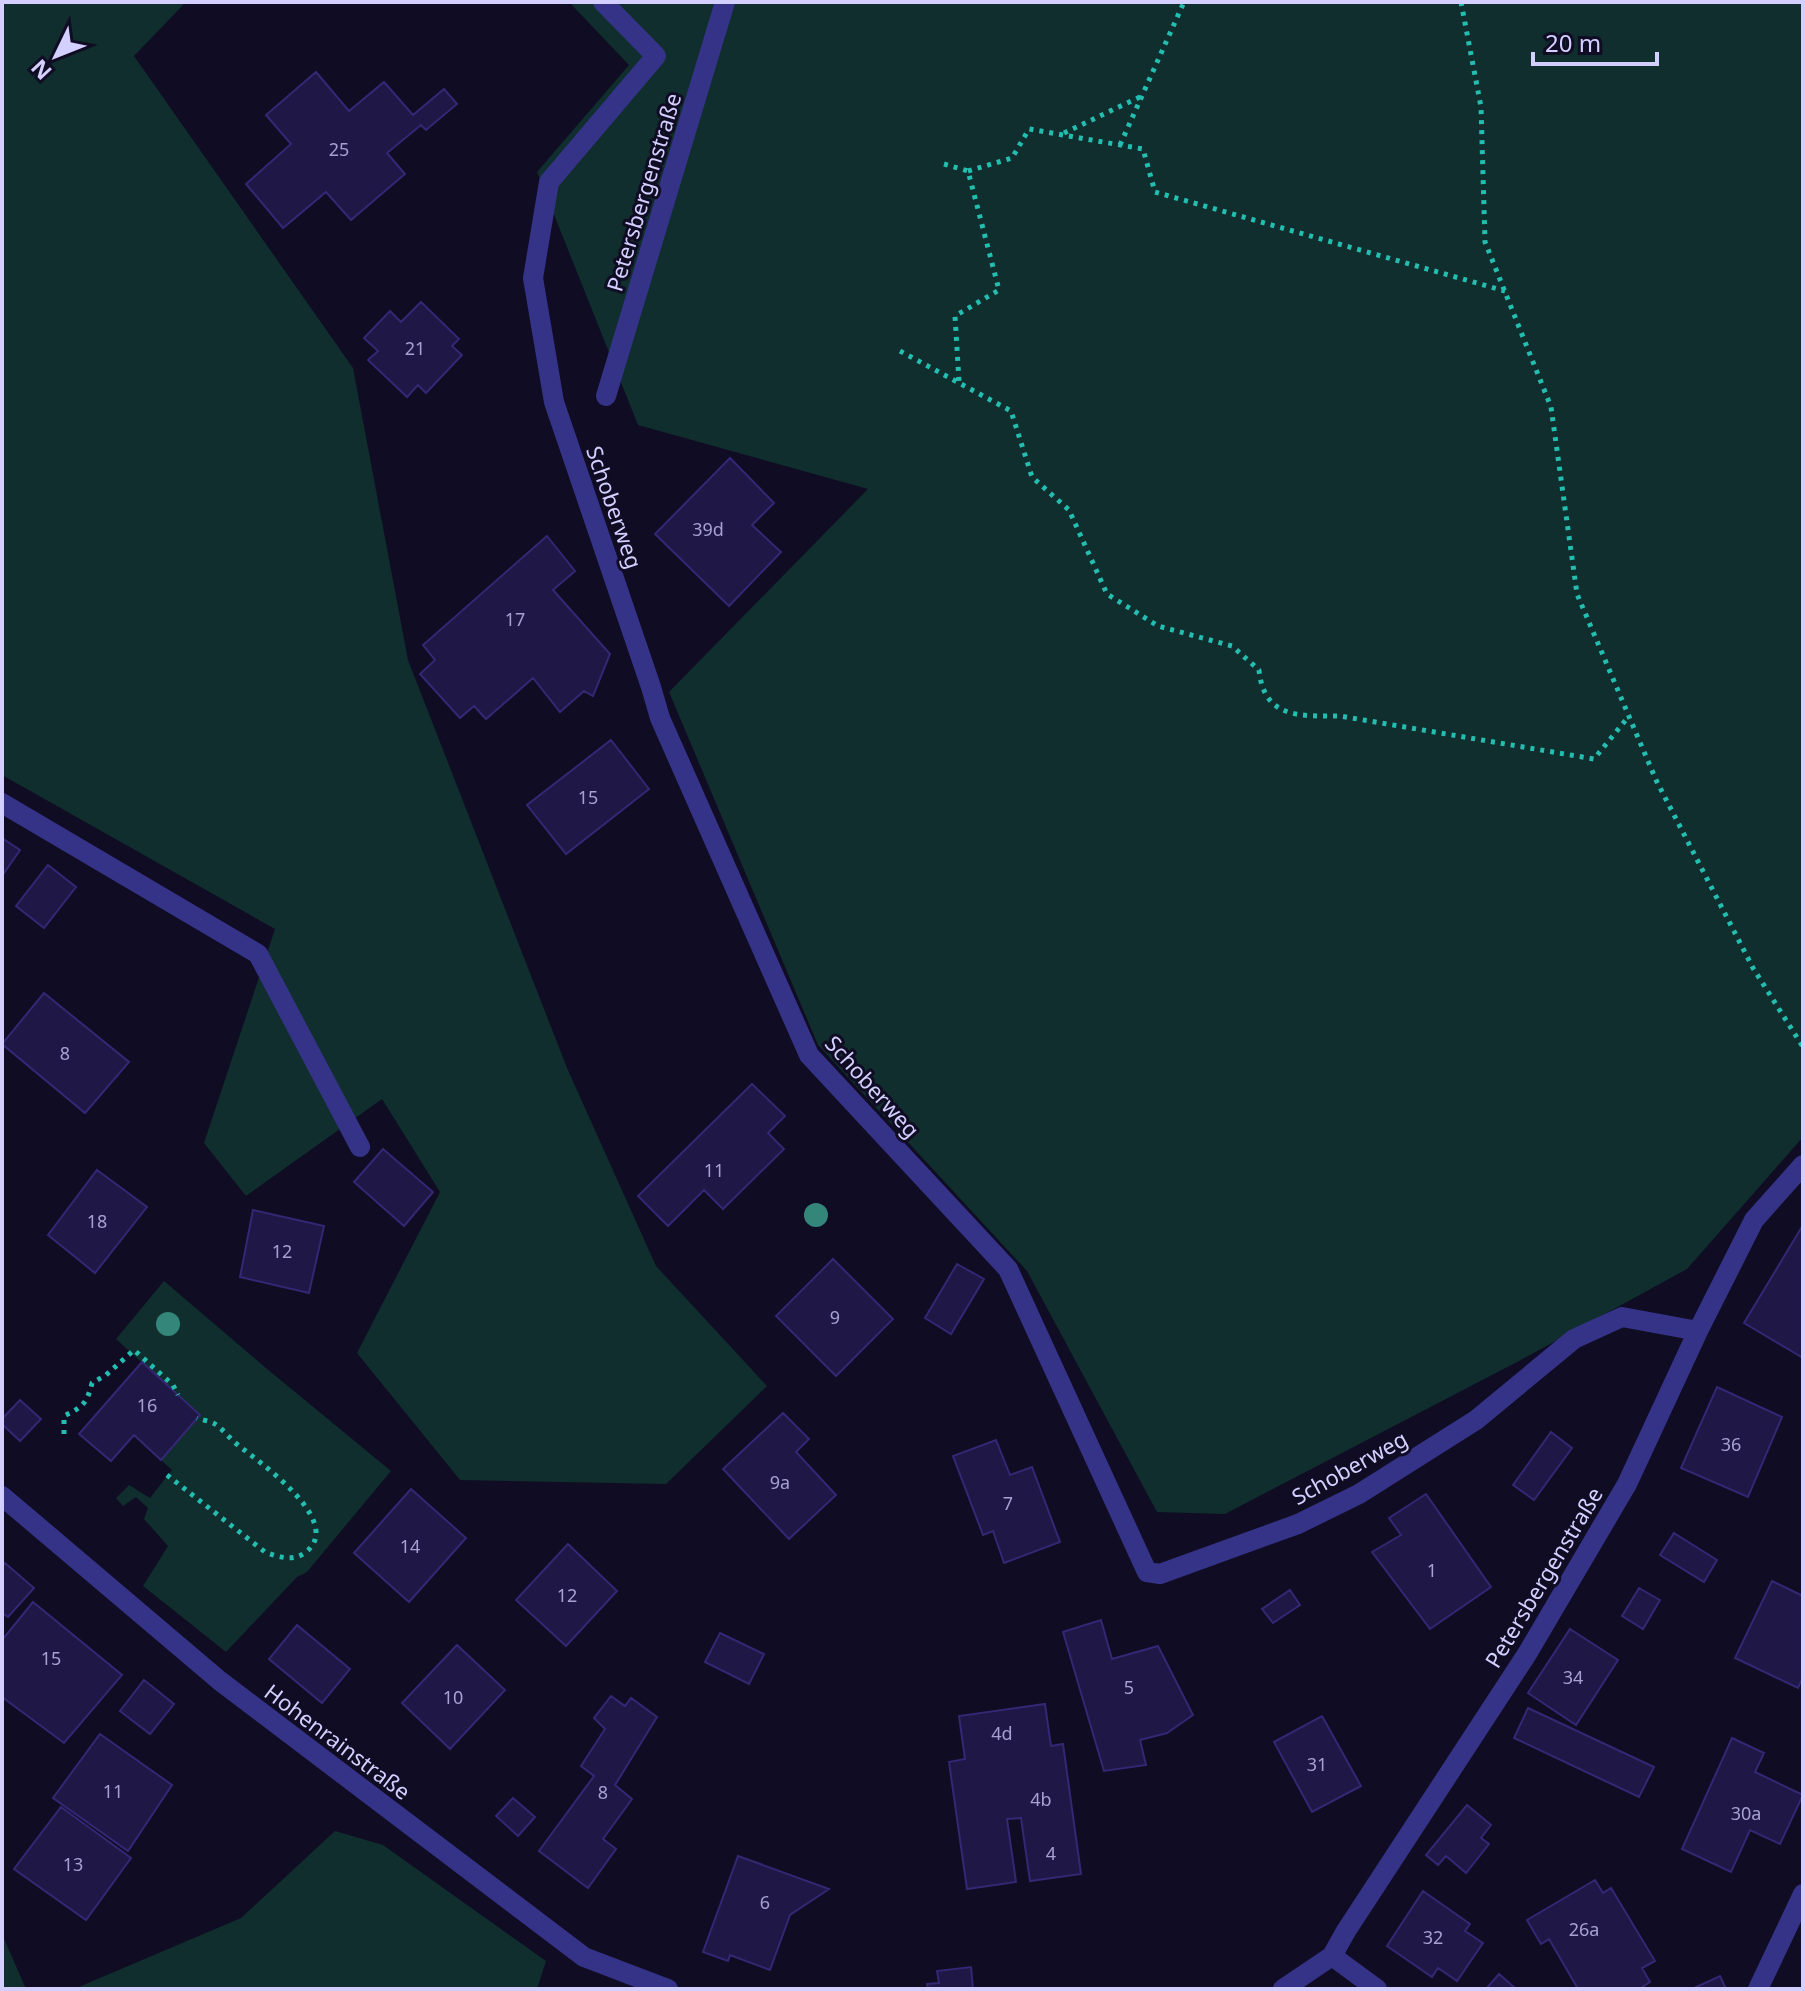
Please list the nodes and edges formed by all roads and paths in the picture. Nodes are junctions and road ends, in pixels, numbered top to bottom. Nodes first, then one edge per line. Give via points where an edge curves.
1 (603, 2) edge
2 (725, 2) edge
3 (1184, 2) edge
4 (1461, 2) edge
5 (1143, 96) junction
6 (1061, 134) junction
7 (1120, 145) junction
8 (944, 164) dead end
9 (968, 171) junction
10 (1505, 292) junction
11 (900, 351) dead end
12 (959, 382) junction
13 (606, 396) dead end
14 (1629, 716) junction
15 (2, 803) edge
16 (1803, 1047) edge
17 (360, 1147) dead end
18 (1803, 1165) edge
19 (1698, 1331) junction
20 (178, 1395) dead end
21 (197, 1418) dead end
22 (64, 1434) dead end
23 (167, 1475) dead end
24 (2, 1496) edge
25 (1803, 1894) edge
26 (1332, 1956) junction
27 (668, 1989) edge
28 (1283, 1989) edge
29 (1377, 1989) edge
30 (1758, 1989) edge

1 - 19 street, Schoberweg via 656,56 549,182 533,278 554,402 660,718 809,1055 1008,1269 1147,1572 1160,1574 1298,1524 1359,1494 1476,1420 1574,1339 1622,1317
2 - 13 street, Petersbergenstraße
3 - 5 path
4 - 10 path via 1481,107 1485,242
5 - 6 path
5 - 7 path
6 - 7 path
6 - 9 path via 1029,129 1012,158
7 - 10 path via 1143,149 1155,192
8 - 9 path
9 - 12 path via 999,290 955,316
10 - 14 path via 1551,407 1577,594
11 - 12 path
12 - 14 path via 1011,411 1032,477 1069,510 1107,594 1158,626 1232,646 1259,670 1261,687 1272,704 1299,716 1391,723 1594,759
14 - 16 path via 1656,780 1753,968
15 - 17 street via 258,954
18 - 19 street, Petersbergenstraße via 1754,1220
19 - 26 street, Petersbergenstraße via 1627,1484 1527,1654
20 - 22 path via 134,1350 92,1383 88,1400 79,1409 64,1416
21 - 23 path via 215,1424 285,1482 313,1517 316,1536 311,1548 299,1558 265,1552
24 - 27 street, Hohenrainstraße via 220,1681 584,1957
25 - 30 street
26 - 28 street
26 - 29 street

